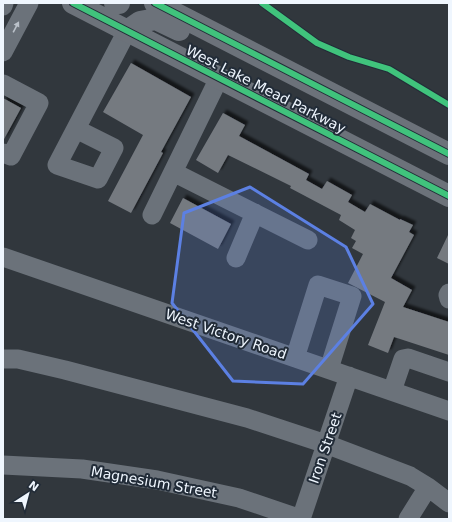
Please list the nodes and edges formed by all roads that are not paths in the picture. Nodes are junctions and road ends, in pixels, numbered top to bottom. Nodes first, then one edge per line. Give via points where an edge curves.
1 (4, 3) edge
2 (29, 3) edge
3 (73, 3) edge
4 (115, 3) edge
5 (119, 3) edge
6 (155, 3) edge
7 (3, 6) edge
8 (127, 31) junction
9 (3, 52) edge
10 (257, 55) junction
11 (219, 78) junction
12 (3, 84) edge
13 (76, 128) dead end
14 (3, 153) edge
15 (449, 154) edge
16 (173, 172) junction
17 (449, 196) edge
18 (255, 213) junction
19 (152, 215) dead end
20 (308, 240) dead end
21 (3, 257) edge
22 (236, 258) dead end
23 (449, 293) edge
24 (449, 299) edge
25 (295, 358) junction
26 (3, 359) edge
27 (329, 369) junction
28 (449, 372) edge
29 (349, 376) junction
30 (392, 391) junction
31 (449, 411) edge
32 (326, 444) junction
33 (3, 465) edge
34 (428, 487) junction
35 (449, 503) edge
36 (301, 519) edge
37 (408, 519) edge

1 - 7 street
9 -> 2 street
3 - 8 main road, West Lake Mead Parkway
4 - 5 main road
6 - 10 main road, West Lake Mead Parkway
8 - 10 main road via 140,22 156,19 227,53
8 - 11 main road, West Lake Mead Parkway
8 - 13 street
10 - 15 main road, West Lake Mead Parkway
11 - 16 street
11 - 17 main road, West Lake Mead Parkway
12 - 14 street via 39,103 11,156
16 - 18 street
16 - 19 street
18 - 20 street
18 - 22 street
21 - 25 street, West Victory Road
23 - 24 street
25 - 27 street, West Victory Road
25 - 27 street via 318,285 352,296
26 - 32 street via 18,359 103,380 247,418
27 - 29 street, West Victory Road
28 - 30 street via 408,358 403,359
29 - 30 street, West Victory Road
29 - 32 street, Iron Street
30 - 31 street, West Victory Road
32 - 34 street via 410,476
32 - 36 street, Iron Street
33 - 36 street, Magnesium Street via 82,469 157,480 239,498
34 - 35 street
34 - 37 street

